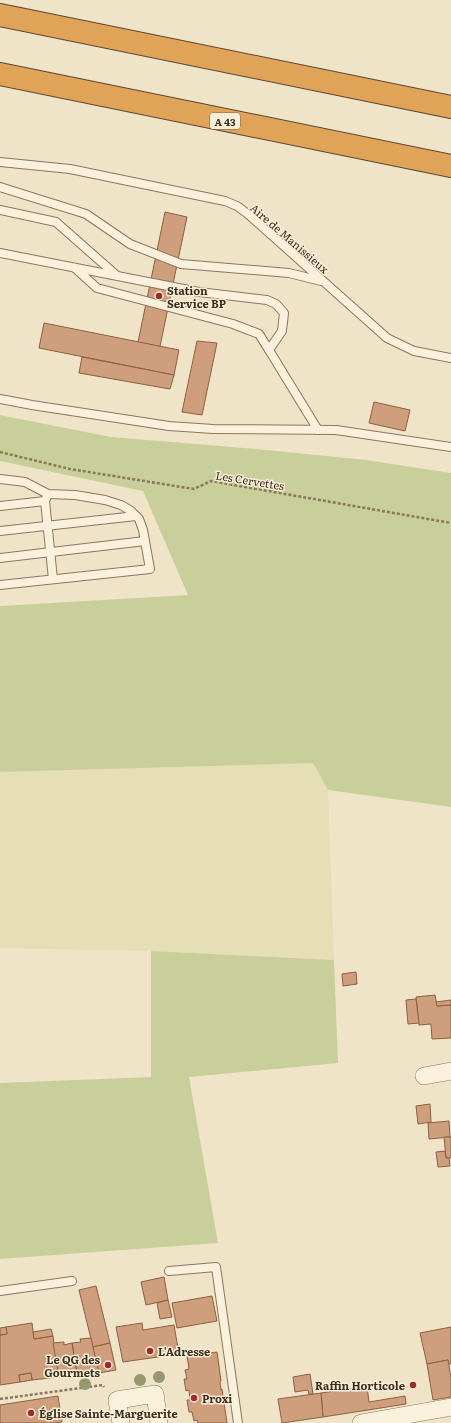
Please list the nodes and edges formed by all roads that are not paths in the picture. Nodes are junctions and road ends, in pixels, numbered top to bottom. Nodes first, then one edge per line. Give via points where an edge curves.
1 (0, 15) edge
2 (0, 74) edge
3 (451, 107) edge
4 (0, 162) edge
5 (451, 166) edge
6 (0, 187) edge
7 (0, 210) edge
8 (0, 253) edge
9 (75, 268) junction
10 (116, 276) junction
11 (322, 281) junction
12 (269, 350) junction
13 (451, 358) edge
14 (0, 398) edge
15 (318, 430) junction
16 (451, 447) edge
17 (0, 479) edge
18 (46, 497) junction
19 (0, 506) edge
20 (136, 516) junction
21 (48, 526) junction
22 (0, 531) edge
23 (145, 541) junction
24 (50, 552) junction
25 (0, 558) edge
26 (53, 579) junction
27 (0, 585) edge
28 (451, 1071) edge
29 (424, 1076) dead end
30 (169, 1271) dead end
31 (72, 1281) dead end
32 (0, 1291) edge
33 (451, 1407) edge
34 (121, 1423) edge
35 (159, 1423) edge
36 (238, 1423) edge
37 (361, 1423) edge

1 - 3 highway
2 - 5 highway, A 43
4 - 11 lane, Aire de Manissieux via 70,169 225,201 248,214
6 - 11 lane via 86,214 130,244 181,264 289,273
7 - 10 lane via 56,222
8 - 9 lane
9 - 10 lane
9 - 12 lane via 97,288 233,324 259,334
10 - 12 lane via 199,292 268,300 284,313 282,331
11 - 13 lane, Aire de Manissieux via 387,338 414,351
12 - 15 lane
14 - 15 lane via 169,426 213,430
15 - 16 lane via 336,430
17 - 18 lane via 25,482
18 - 19 lane
18 - 20 lane via 75,495 105,500 121,505
18 - 21 lane
20 - 21 lane
20 - 23 lane
21 - 22 lane
21 - 24 lane
23 - 24 lane
23 - 26 lane via 150,569
24 - 25 lane
24 - 26 lane
26 - 27 lane
28 - 29 street
30 - 36 lane via 216,1267
31 - 32 lane
33 - 37 street
34 - 35 street via 117,1400 155,1394

